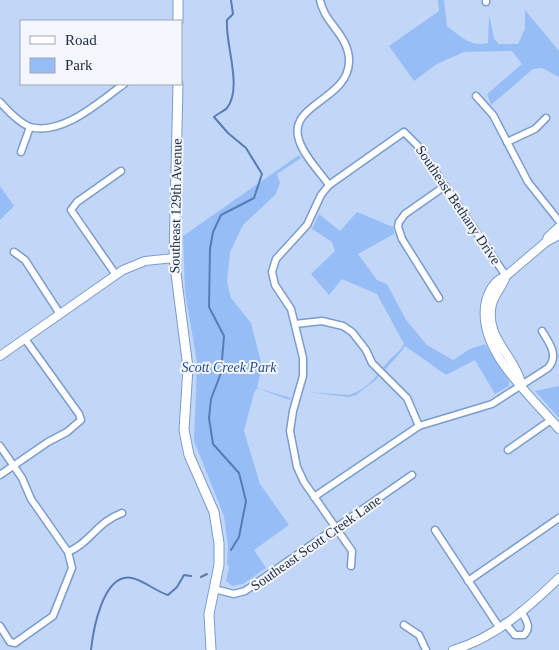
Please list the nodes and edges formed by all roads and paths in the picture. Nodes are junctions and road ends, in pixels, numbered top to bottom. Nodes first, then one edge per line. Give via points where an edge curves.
1 (178, 0) edge
2 (320, 0) edge
3 (178, 20) edge
4 (123, 85) edge
5 (178, 85) edge
6 (476, 96) dead end
7 (0, 102) edge
8 (546, 118) dead end
9 (30, 127) junction
10 (507, 142) junction
11 (21, 152) dead end
12 (121, 172) dead end
13 (329, 185) junction
14 (445, 186) junction
15 (559, 221) edge
16 (559, 227) edge
17 (559, 235) edge
18 (546, 242) junction
19 (14, 252) dead end
20 (174, 258) junction
21 (116, 275) junction
22 (506, 276) junction
23 (439, 298) dead end
24 (60, 314) junction
25 (295, 324) junction
26 (542, 331) dead end
27 (24, 339) junction
28 (0, 356) edge
29 (522, 386) junction
30 (551, 420) junction
31 (419, 426) junction
32 (559, 429) edge
33 (0, 446) edge
34 (508, 450) dead end
35 (14, 466) junction
36 (0, 475) edge
37 (412, 476) dead end
38 (314, 497) junction
39 (122, 513) dead end
40 (559, 518) edge
41 (336, 529) junction
42 (434, 530) dead end
43 (68, 552) junction
44 (351, 566) dead end
45 (559, 578) edge
46 (468, 581) junction
47 (214, 589) junction
48 (521, 612) junction
49 (404, 625) dead end
50 (502, 625) junction
51 (0, 626) edge
52 (211, 650) edge
53 (426, 650) edge
54 (453, 650) edge

1 - 3 main road
2 - 13 street via 347,46 350,63 340,87 307,111 297,130 301,145
4 - 9 street via 67,122
5 - 20 main road, Southeast 129th Avenue
6 - 10 street via 493,115
7 - 9 street
8 - 10 street via 536,129
9 - 11 street
10 - 15 street via 528,182
12 - 21 street via 70,210
13 - 14 street, Southeast Bethany Drive via 404,132
13 - 25 street via 307,225 295,241 280,252 273,265 272,279 287,301
14 - 22 street, Southeast Bethany Drive
14 - 23 street via 405,214 398,227 402,239
16 - 18 street
17 - 18 street
18 - 22 street
19 - 24 street via 24,260
20 - 21 street via 145,261
20 - 47 main road, Southeast 129th Avenue via 188,368 184,418 186,446 217,525 220,556
21 - 24 street
22 - 29 street via 494,298 491,324 497,341 520,375
24 - 27 street
25 - 31 street via 322,320 352,332 372,363 407,398
25 - 38 street via 304,367 293,411 291,440 300,474
26 - 29 street via 555,351 555,361
27 - 28 street
27 - 35 street via 81,420
29 - 30 street
29 - 31 street via 480,409
30 - 32 street
30 - 34 street
31 - 38 street
33 - 35 street
35 - 36 street
35 - 43 street via 31,499
37 - 41 street, Southeast Scott Creek Lane
38 - 41 street
39 - 43 street via 101,523 79,546
40 - 46 street
41 - 44 street via 352,551
41 - 47 street, Southeast Scott Creek Lane via 245,591 234,594
42 - 46 street
43 - 51 street via 72,571 53,616 15,643 10,642
45 - 48 street
46 - 50 street
47 - 52 main road, Southeast 129th Avenue via 209,614
48 - 50 street
48 - 50 street via 528,624 524,635 515,635
49 - 53 street via 419,635
50 - 54 street via 475,642

